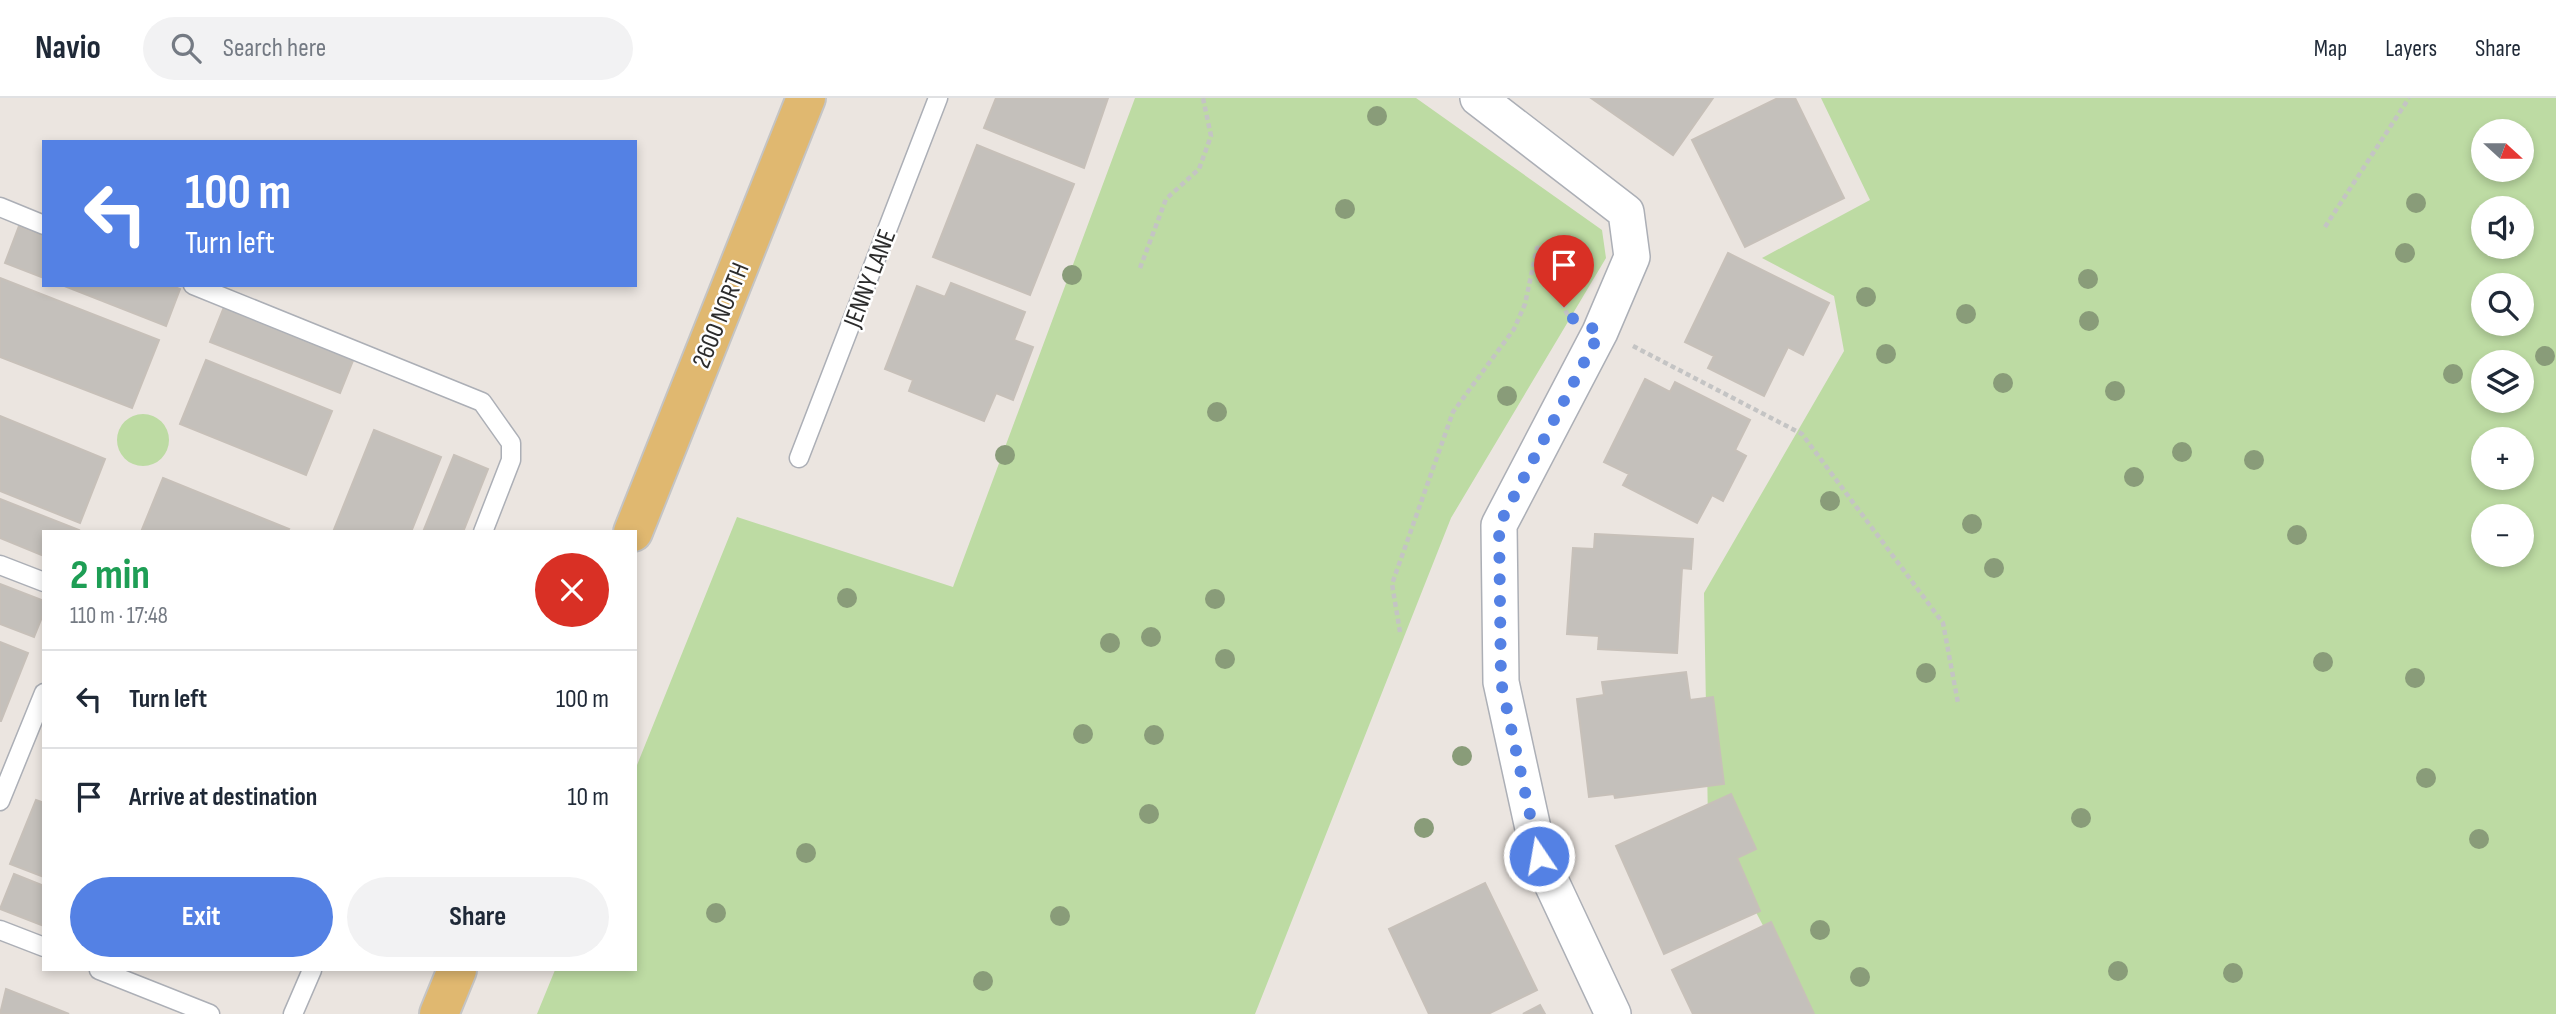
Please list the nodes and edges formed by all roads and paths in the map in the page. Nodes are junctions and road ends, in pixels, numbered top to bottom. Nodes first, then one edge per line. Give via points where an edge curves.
1 (806, 98) edge
2 (939, 98) edge
3 (1203, 98) edge
4 (1478, 98) edge
5 (2409, 98) edge
6 (0, 207) edge
7 (42, 224) edge
8 (2325, 227) dead end
9 (1140, 268) dead end
10 (198, 287) edge
11 (1600, 332) junction
12 (799, 458) dead end
13 (484, 530) edge
14 (634, 530) edge
15 (0, 565) edge
16 (42, 581) edge
17 (1400, 632) dead end
18 (42, 698) edge
19 (1958, 702) dead end
20 (0, 801) edge
21 (0, 930) edge
22 (42, 946) edge
23 (102, 971) edge
24 (312, 971) edge
25 (457, 971) edge
26 (210, 1014) edge
27 (293, 1014) edge
28 (439, 1014) edge
29 (1613, 1014) edge

1 - 14 main road, 2600 NORTH
2 - 12 lane, JENNY LANE
3 - 9 path via 1211,136 1199,169 1166,199
4 - 11 street via 1626,212 1632,257
5 - 8 path
6 - 7 lane
10 - 13 lane via 482,402 511,443 511,460
11 - 17 path via 1568,316 1564,307 1577,273 1574,253 1554,244 1538,248 1514,330 1453,412 1392,584
11 - 19 path via 1802,434 1942,623
11 - 29 street via 1499,525 1501,682 1539,856
15 - 16 lane
18 - 20 lane
21 - 22 lane
23 - 26 lane
24 - 27 lane
25 - 28 main road

